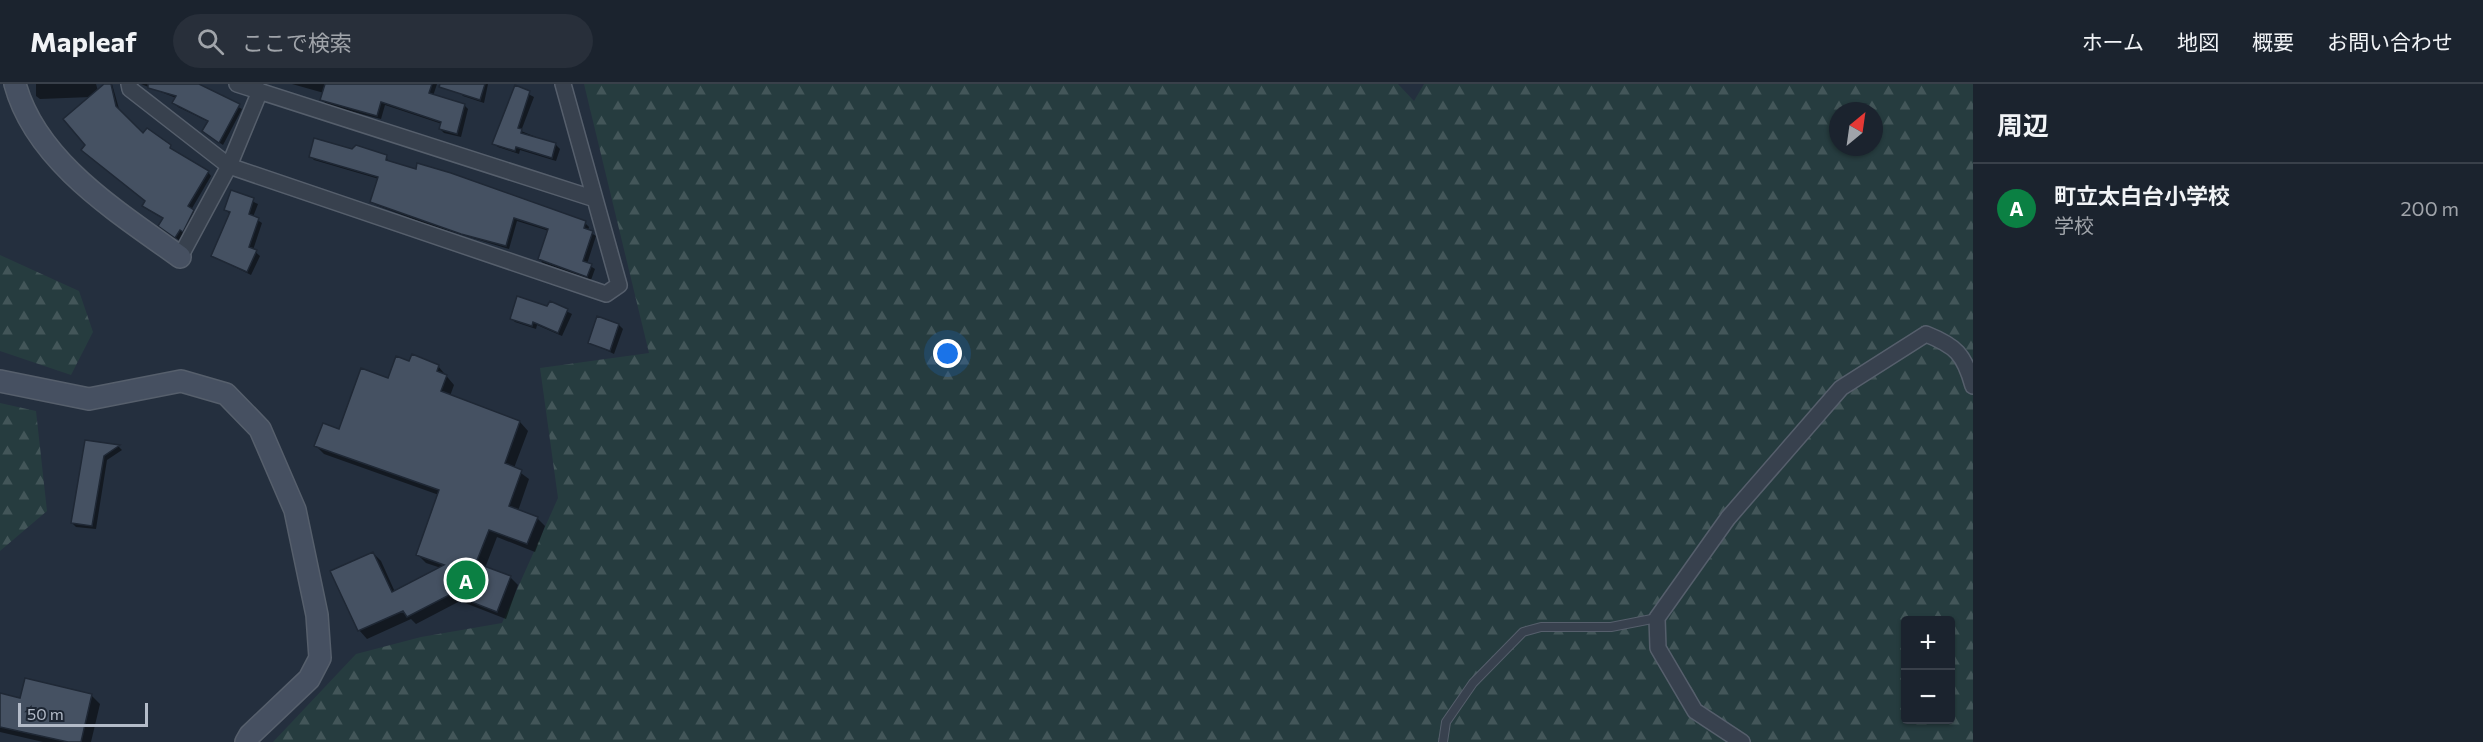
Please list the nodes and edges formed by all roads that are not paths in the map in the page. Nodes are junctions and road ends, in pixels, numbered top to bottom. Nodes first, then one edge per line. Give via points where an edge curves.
1 (15, 84) edge
2 (129, 84) edge
3 (237, 84) edge
4 (563, 84) edge
5 (260, 92) junction
6 (229, 166) junction
7 (595, 199) junction
8 (180, 257) joint
9 (0, 381) edge
10 (1973, 386) edge
11 (1658, 618) junction
12 (246, 742) edge
13 (1443, 742) edge
14 (1742, 742) edge

1 - 8 street via 20,102 53,153 98,196
2 - 6 street via 130,89
3 - 5 street
4 - 7 street
5 - 6 street
5 - 7 street
6 - 7 street via 606,294 619,285
6 - 8 street
9 - 12 street via 89,399 181,381 226,394 260,429 295,510 317,615 320,658 309,679
10 - 11 street via 1967,365 1951,344 1926,333 1841,388 1728,518
11 - 13 lane via 1611,627 1541,627 1523,632 1473,683 1446,722
11 - 14 street via 1658,648 1695,711

